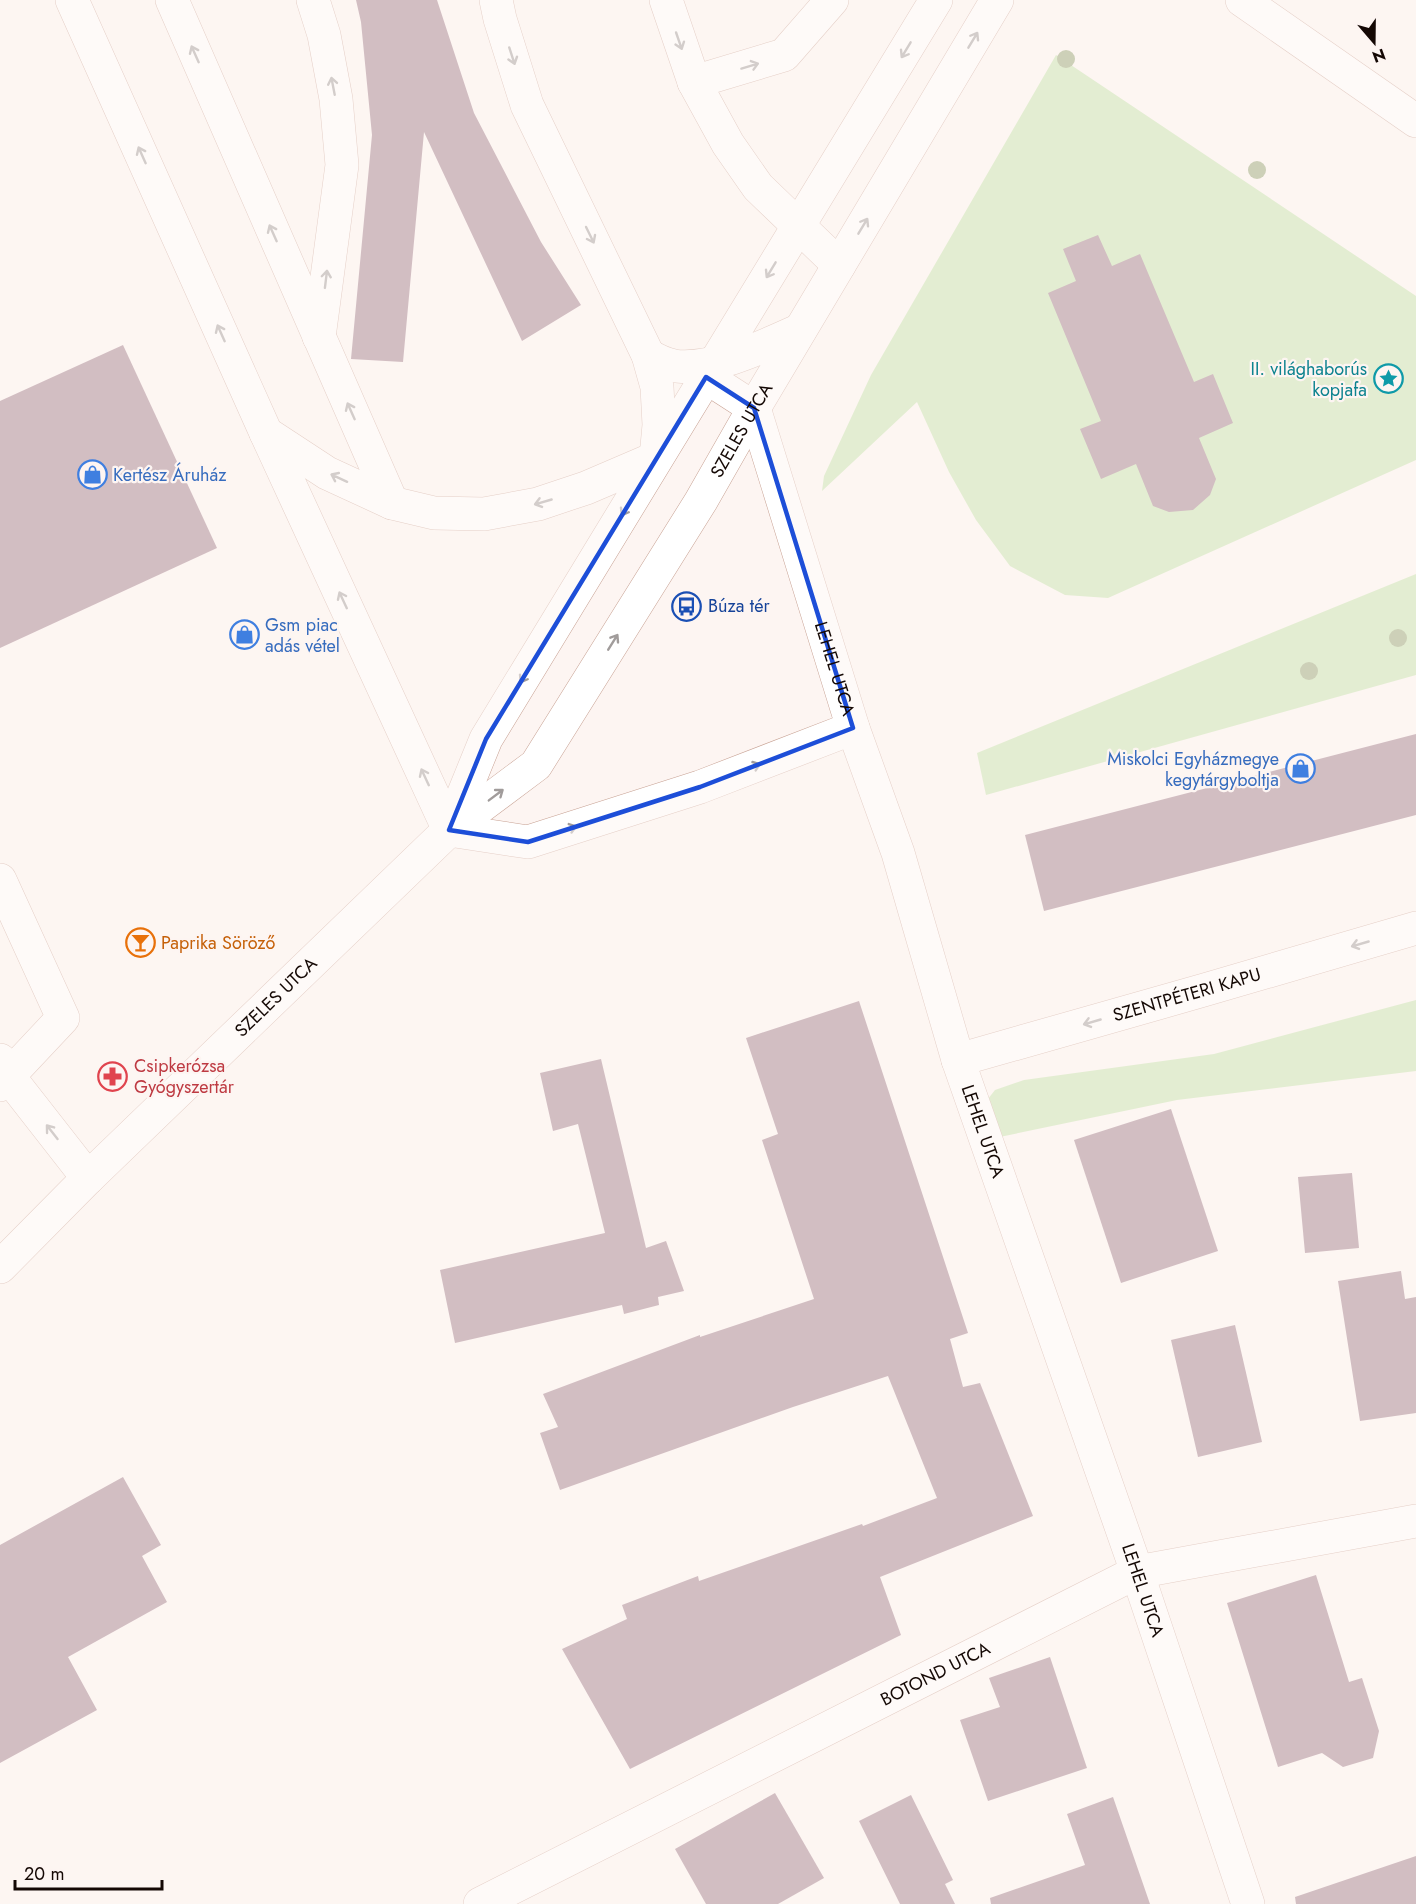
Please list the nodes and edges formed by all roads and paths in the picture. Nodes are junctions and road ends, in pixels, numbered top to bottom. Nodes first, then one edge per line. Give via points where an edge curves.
1 (72, 0) edge
2 (172, 0) edge
3 (313, 0) edge
4 (496, 0) edge
5 (666, 0) edge
6 (832, 0) edge
7 (936, 0) edge
8 (997, 0) edge
9 (1242, 0) edge
10 (694, 82) junction
11 (1416, 121) edge
12 (798, 226) junction
13 (839, 265) junction
14 (800, 330) junction
15 (319, 337) junction
16 (648, 355) junction
17 (710, 369) junction
18 (754, 408) junction
19 (266, 433) junction
20 (656, 458) junction
21 (392, 503) junction
22 (854, 728) junction
23 (449, 830) junction
24 (0, 880) edge
25 (1416, 928) edge
26 (958, 1060) junction
27 (3, 1074) edge
28 (88, 1178) junction
29 (0, 1267) edge
30 (1416, 1521) edge
31 (1137, 1572) junction
32 (480, 1904) edge
33 (1248, 1904) edge

19 -> 1 street
15 -> 2 street
15 -> 3 street via 342,165 336,99
4 -> 16 street via 527,105
5 -> 10 street
10 -> 6 street via 784,56
7 -> 12 street, SZELES UTCA
13 -> 8 street, SZELES UTCA
9 - 11 street
10 - 12 street via 728,144 759,187
12 - 13 street
12 -> 17 street, SZELES UTCA
13 - 14 street, SZELES UTCA
14 - 17 street
14 - 18 street, SZELES UTCA
21 -> 15 street
16 - 17 street via 660,363
16 - 20 street via 657,387
17 - 18 street
17 - 20 street, SZELES UTCA
18 - 22 street, LEHEL UTCA
23 -> 18 street, SZELES UTCA via 536,765 701,501
21 -> 19 street via 327,473
23 -> 19 street
20 -> 21 street via 538,504 484,514 434,513
20 -> 23 street, SZELES UTCA via 486,739
23 -> 22 street via 528,842 700,787
22 - 26 street, LEHEL UTCA via 898,853
23 - 28 street, SZELES UTCA
24 - 27 street via 63,1018
25 -> 26 street, SZENTPÉTERI KAPU
26 - 31 street, LEHEL UTCA
28 -> 27 street
28 - 29 street, SZELES UTCA
30 - 31 street, BOTOND UTCA
31 - 32 street, BOTOND UTCA
31 - 33 street, LEHEL UTCA

